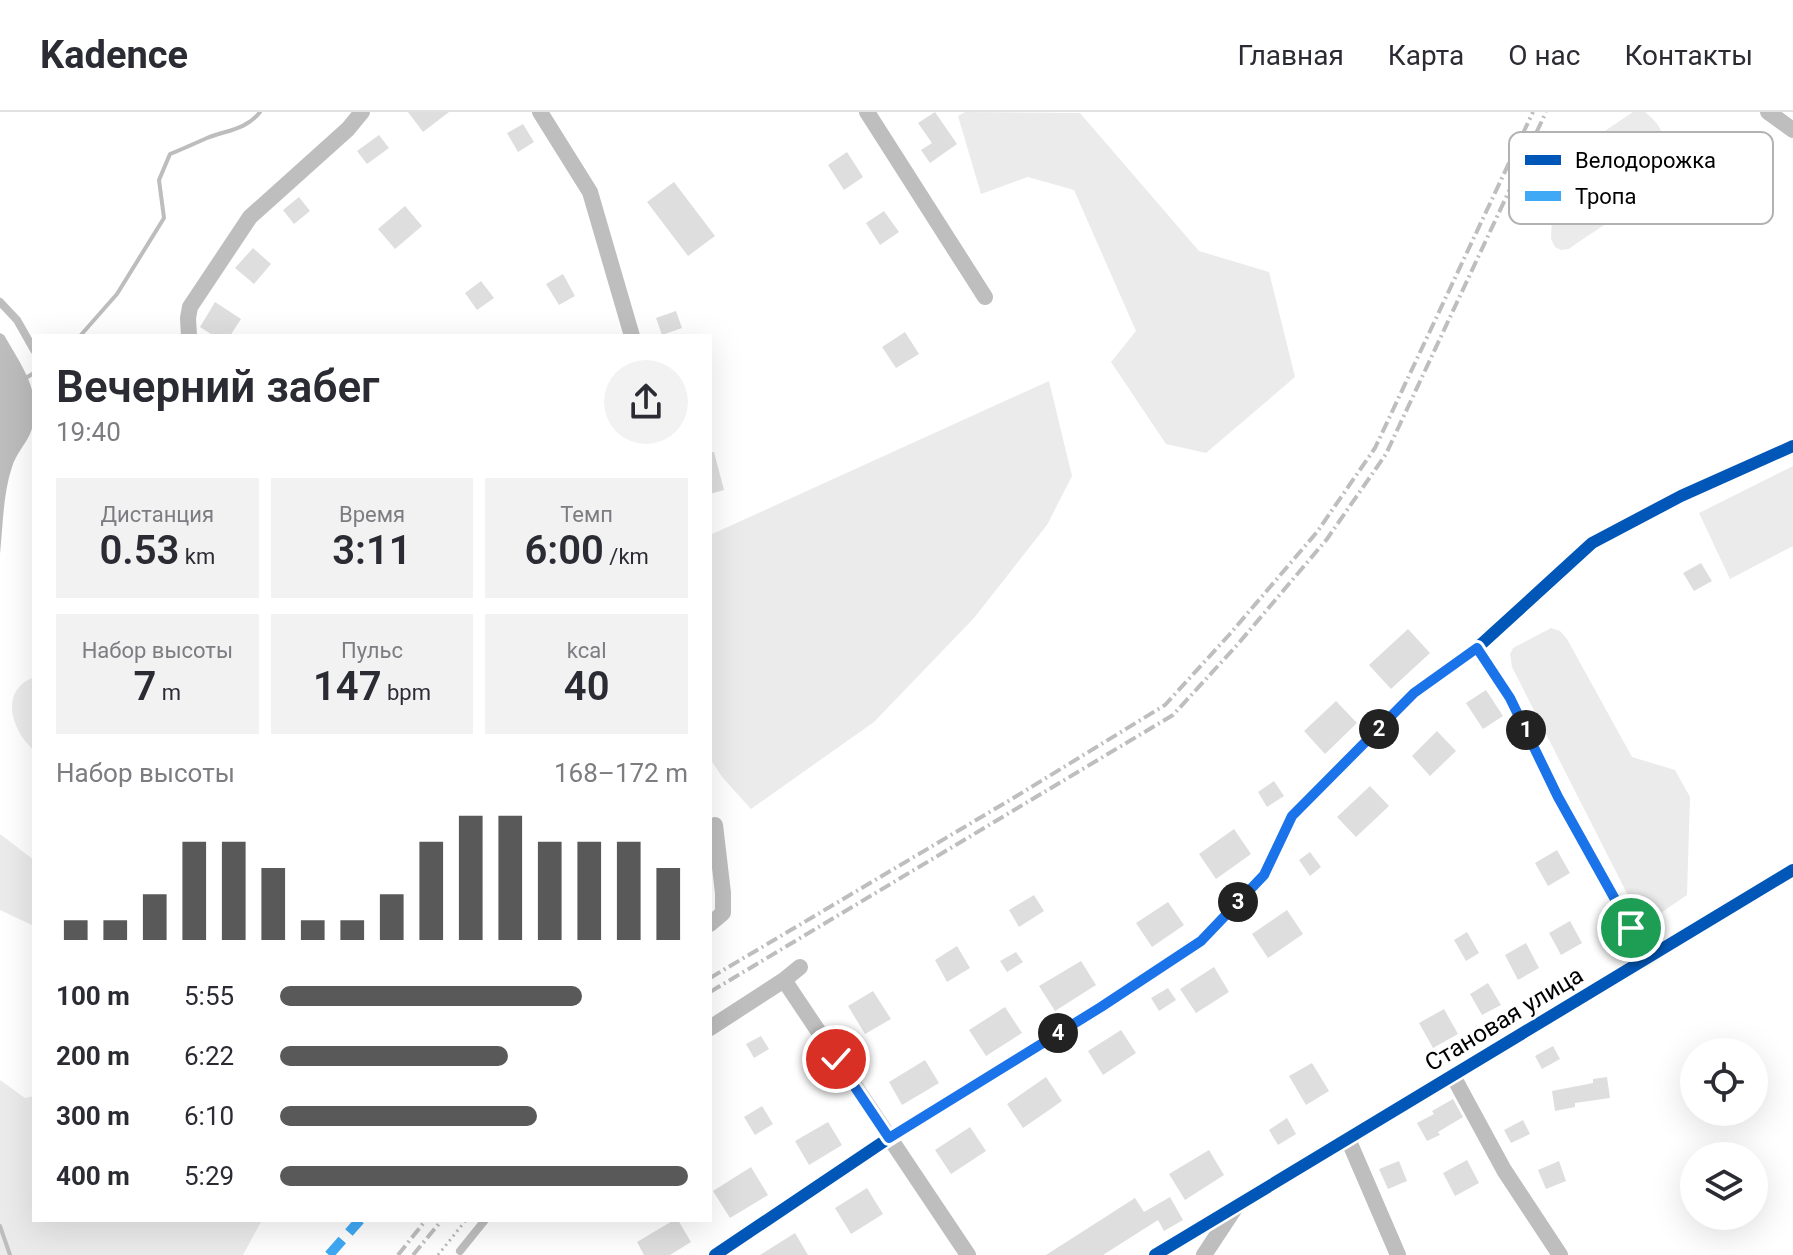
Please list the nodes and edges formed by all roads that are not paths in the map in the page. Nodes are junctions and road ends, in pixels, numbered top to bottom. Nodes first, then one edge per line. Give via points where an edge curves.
1 (362, 112) edge
2 (540, 112) edge
3 (867, 112) edge
4 (1768, 112) edge
5 (1793, 130) edge
6 (985, 297) dead end
7 (0, 302) edge
8 (189, 334) edge
9 (631, 334) edge
10 (32, 346) edge
11 (1793, 446) edge
12 (1477, 648) junction
13 (715, 825) dead end
14 (1793, 870) edge
15 (712, 922) edge
16 (1631, 928) dead end
17 (800, 967) dead end
18 (784, 980) junction
19 (712, 1027) edge
20 (1453, 1076) junction
21 (889, 1138) junction
22 (1348, 1139) junction
23 (1238, 1204) junction
24 (483, 1222) edge
25 (460, 1251) dead end
26 (715, 1255) edge
27 (968, 1255) edge
28 (1155, 1255) edge
29 (1204, 1255) edge
30 (1398, 1255) edge
31 (1560, 1255) edge

1 - 8 street via 250,217 190,307
2 - 9 street via 590,192
3 - 6 street
4 - 5 street
7 - 10 lane
11 - 12 street via 1592,543
12 - 16 lane via 1510,698
12 - 21 street via 1414,693 1292,816 1264,875 1201,941
13 - 15 street via 723,913
14 - 20 street, Становая улица
17 - 18 street
18 - 19 street
18 - 21 street
20 - 22 street, Становая улица
20 - 31 street via 1504,1170
21 - 26 street
21 - 27 street
22 - 23 street, Становая улица
22 - 30 street
23 - 28 street, Становая улица
23 - 29 street
24 - 25 lane

